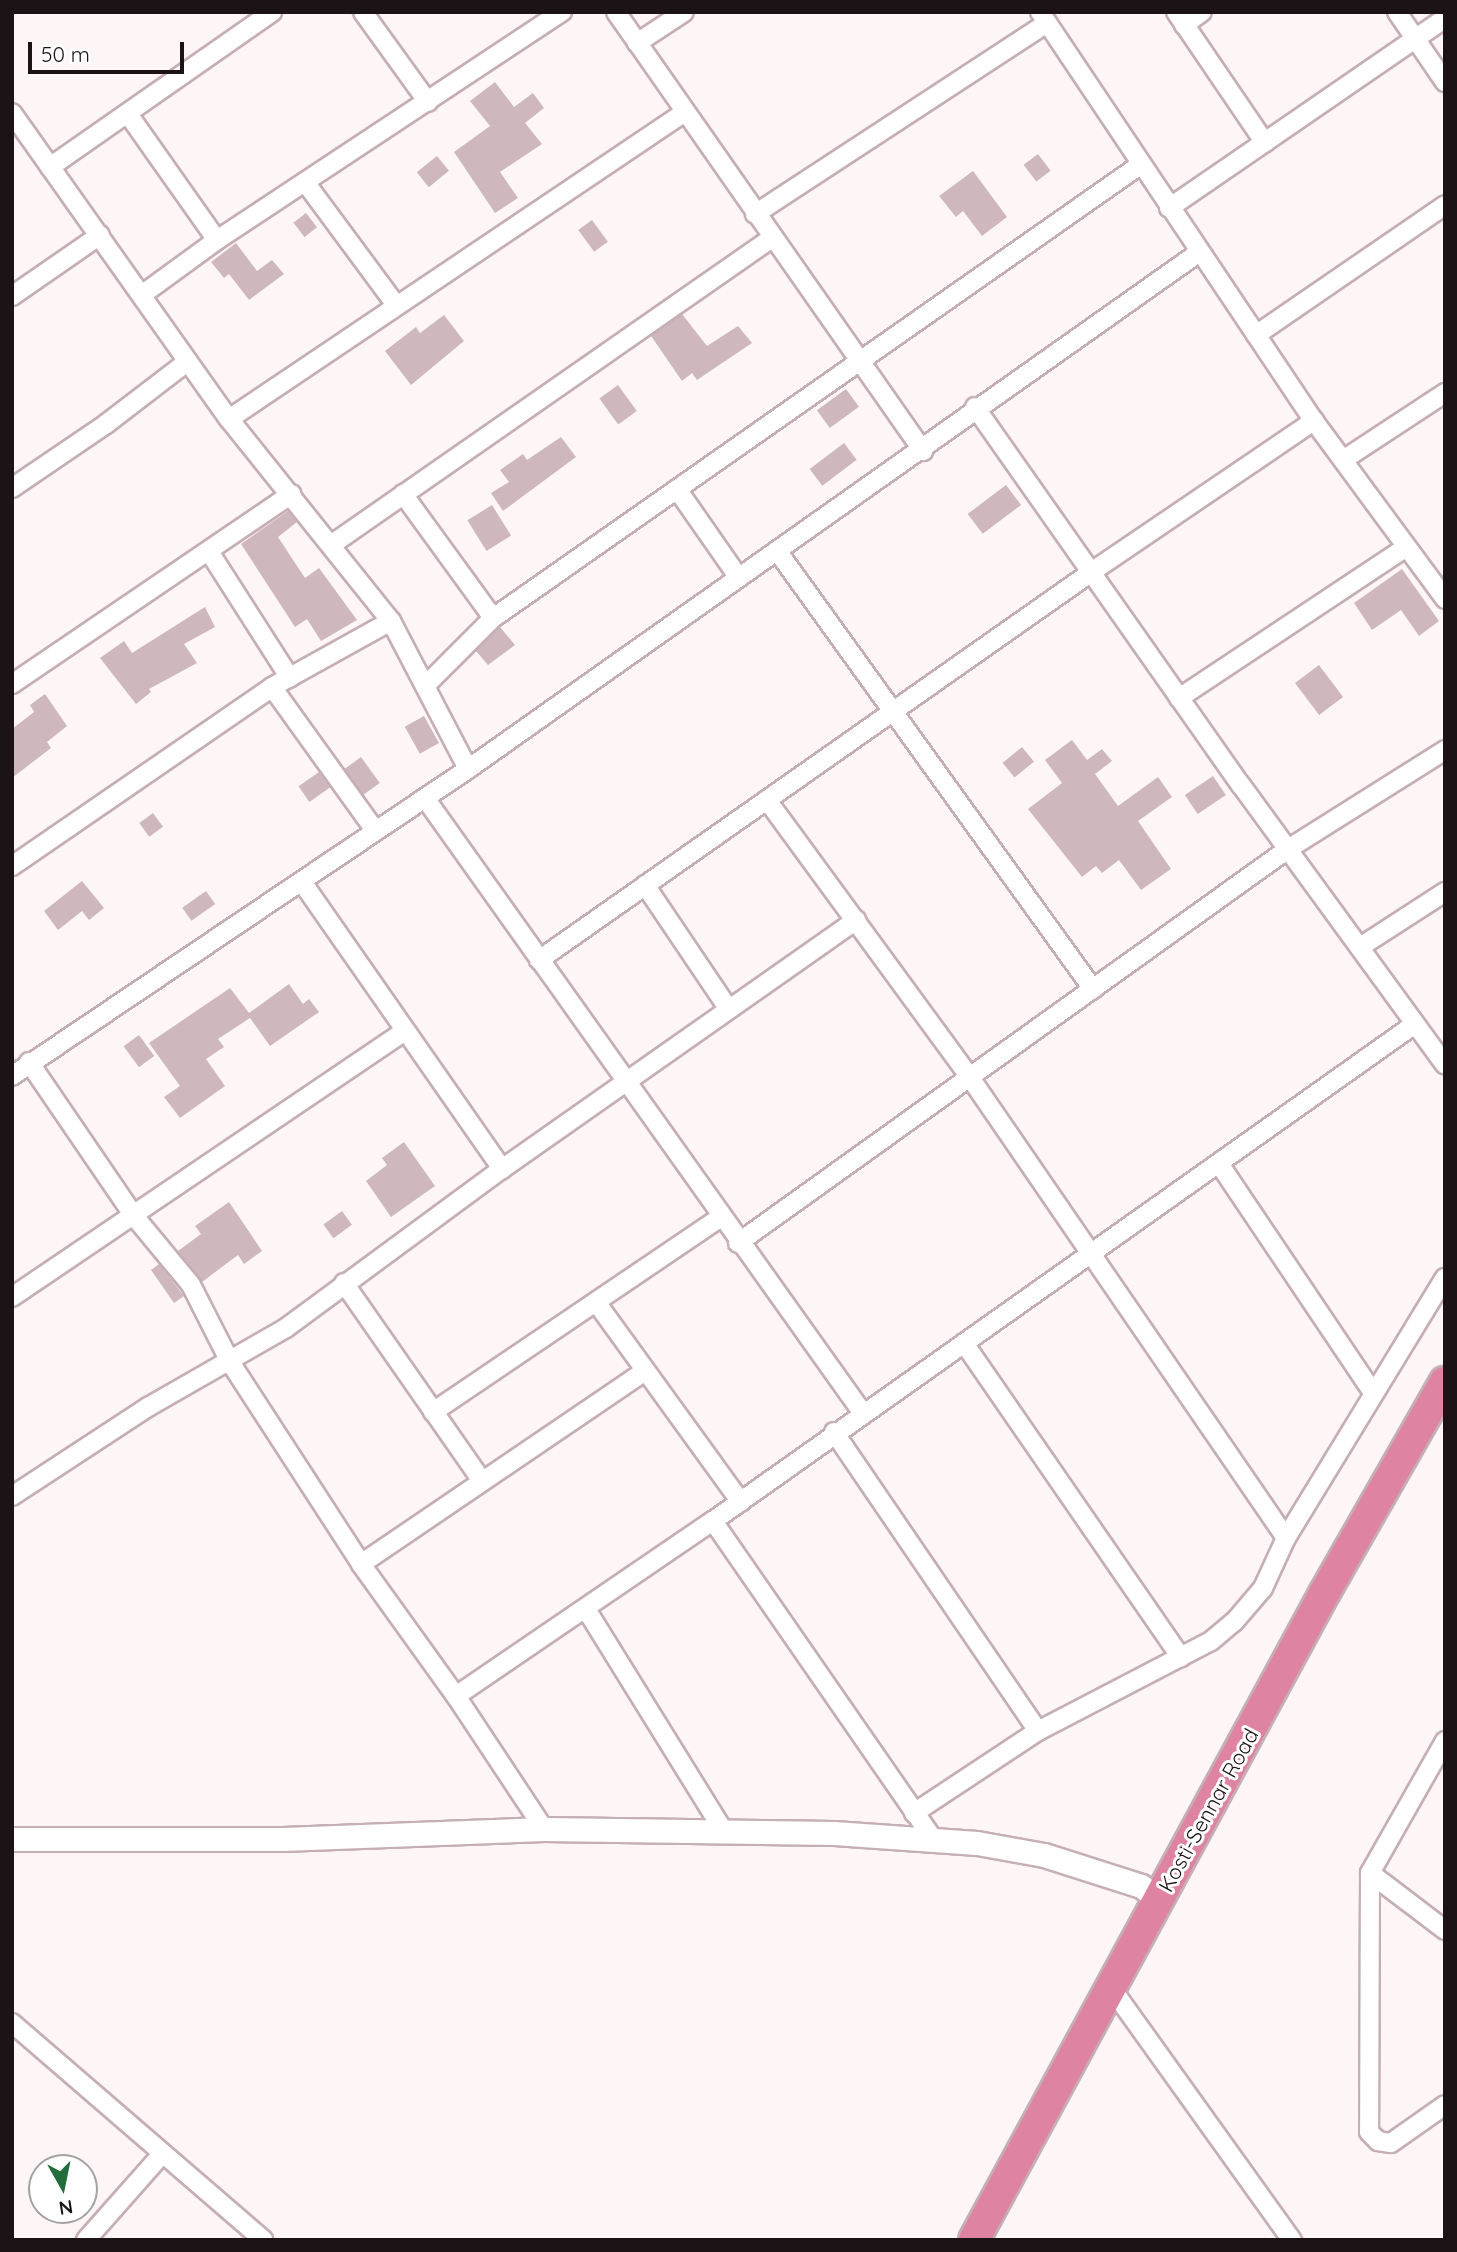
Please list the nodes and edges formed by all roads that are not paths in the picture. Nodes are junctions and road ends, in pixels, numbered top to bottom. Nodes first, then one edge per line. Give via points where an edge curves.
1 (272, 12) edge
2 (363, 12) edge
3 (562, 12) edge
4 (616, 12) edge
5 (684, 12) edge
6 (1202, 12) edge
7 (1397, 12) edge
8 (1044, 17) edge
9 (1445, 18) edge
10 (1180, 19) edge
11 (1415, 39) junction
12 (637, 43) junction
13 (1445, 82) edge
14 (428, 102) junction
15 (685, 112) junction
16 (128, 114) junction
17 (13, 117) edge
18 (1265, 143) junction
19 (1140, 165) junction
20 (50, 167) junction
21 (305, 182) junction
22 (1445, 205) edge
23 (1170, 208) junction
24 (755, 214) junction
25 (100, 235) junction
26 (772, 238) junction
27 (217, 240) junction
28 (1198, 253) junction
29 (143, 294) junction
30 (12, 296) edge
31 (396, 305) junction
32 (1256, 335) junction
33 (859, 360) junction
34 (188, 361) junction
35 (1445, 393) edge
36 (975, 407) junction
37 (229, 419) junction
38 (1314, 421) junction
39 (923, 451) junction
40 (1343, 460) junction
41 (12, 488) edge
42 (677, 489) junction
43 (292, 494) junction
44 (403, 494) junction
45 (331, 545) junction
46 (1406, 547) junction
47 (778, 552) junction
48 (209, 553) junction
49 (1090, 573) junction
50 (739, 578) junction
51 (1445, 599) edge
52 (493, 618) junction
53 (391, 621) junction
54 (290, 678) junction
55 (12, 684) edge
56 (425, 686) junction
57 (272, 687) junction
58 (1179, 698) junction
59 (893, 713) junction
60 (1445, 750) edge
61 (468, 769) junction
62 (425, 799) junction
63 (767, 800) junction
64 (374, 830) junction
65 (1288, 849) junction
66 (12, 866) edge
67 (302, 882) junction
68 (645, 885) junction
69 (1445, 892) edge
70 (856, 920) junction
71 (1360, 947) junction
72 (539, 960) junction
73 (1093, 989) junction
74 (727, 1009) junction
75 (1415, 1024) junction
76 (404, 1032) junction
77 (29, 1062) junction
78 (1445, 1065) edge
79 (12, 1076) edge
80 (968, 1076) junction
81 (626, 1082) junction
82 (1220, 1166) junction
83 (502, 1169) junction
84 (134, 1216) junction
85 (720, 1218) junction
86 (738, 1242) junction
87 (1089, 1255) junction
88 (1445, 1278) edge
89 (344, 1283) junction
90 (12, 1297) edge
91 (596, 1302) junction
92 (964, 1343) junction
93 (230, 1362) junction
94 (645, 1371) junction
95 (1445, 1382) edge
96 (1373, 1393) junction
97 (433, 1412) junction
98 (862, 1412) junction
99 (834, 1432) junction
100 (482, 1482) junction
101 (12, 1496) edge
102 (741, 1502) junction
103 (713, 1521) junction
104 (1286, 1538) junction
105 (360, 1564) junction
106 (586, 1609) junction
107 (1181, 1657) junction
108 (456, 1696) junction
109 (1038, 1731) junction
110 (1445, 1741) edge
111 (914, 1813) junction
112 (544, 1829) junction
113 (723, 1830) junction
114 (12, 1839) edge
115 (933, 1839) junction
116 (1370, 1873) junction
117 (1159, 1899) junction
118 (1444, 1929) edge
119 (1112, 1989) junction
120 (12, 2023) edge
121 (1445, 2105) edge
122 (162, 2154) junction
123 (86, 2240) edge
124 (262, 2240) edge
125 (974, 2240) edge
126 (1292, 2240) edge

1 - 16 street
2 - 14 street
3 - 14 street
4 - 12 street
5 - 12 street
6 - 10 street
7 - 11 street
8 - 19 street
8 - 24 street
9 - 11 street
10 - 18 street
11 - 13 street
11 - 18 street
12 - 15 street
14 - 21 street
15 - 24 street
15 - 31 street
16 - 20 street
16 - 27 street
17 - 20 street
18 - 23 street
19 - 23 street
19 - 33 street
20 - 25 street
21 - 27 street
21 - 31 street
22 - 32 street
23 - 28 street
24 - 26 street
25 - 29 street
25 - 30 street
26 - 33 street
26 - 44 street
27 - 29 street
28 - 32 street
28 - 36 street
29 - 34 street
31 - 37 street
32 - 38 street
33 - 39 street
33 - 42 street
34 - 37 street
34 - 41 street
35 - 40 street
36 - 39 street
36 - 49 street
37 - 43 street
38 - 40 street
38 - 49 street
39 - 47 street
40 - 46 street
42 - 50 street
42 - 52 street
43 - 45 street
43 - 48 street
44 - 45 street
44 - 52 street
45 - 53 street
46 - 51 street
46 - 58 street
47 - 50 street
47 - 59 street
48 - 54 street
48 - 55 street
49 - 58 street
49 - 59 street
50 - 61 street
52 - 56 street
53 - 54 street
53 - 56 street
54 - 57 street
56 - 61 street
57 - 64 street
57 - 66 street
58 - 65 street
59 - 63 street
59 - 73 street
60 - 65 street
61 - 62 street
62 - 64 street
62 - 72 street
63 - 68 street
63 - 70 street
64 - 67 street
65 - 71 street
65 - 73 street
67 - 76 street
67 - 77 street
68 - 72 street
68 - 74 street
69 - 71 street
70 - 74 street
70 - 80 street
71 - 75 street
72 - 81 street
73 - 80 street
74 - 81 street
75 - 78 street
75 - 82 street
76 - 83 street
76 - 84 street
77 - 79 street
77 - 84 street
80 - 86 street
80 - 87 street
81 - 83 street
81 - 85 street
82 - 87 street
82 - 96 street
83 - 89 street
84 - 90 street
84 - 93 street via 191,1285
85 - 86 street
85 - 91 street
86 - 98 street
87 - 92 street
87 - 104 street
88 - 96 street
89 - 93 street via 286,1328
89 - 97 street
91 - 94 street
91 - 97 street
92 - 98 street
92 - 107 street
93 - 101 street via 148,1407
93 - 105 street
94 - 100 street
94 - 102 street
95 - 117 highway, Kosti-Sennar Road
96 - 104 street
97 - 100 street
98 - 99 street
99 - 102 street
99 - 109 street
100 - 105 street
102 - 103 street
103 - 106 street
103 - 111 street
104 - 107 street via 1250,1605 1211,1641
105 - 108 street
106 - 108 street
106 - 113 street
107 - 109 street
108 - 112 street
109 - 111 street
110 - 116 street
111 - 115 street
112 - 113 street
112 - 114 street via 283,1839
113 - 115 street
115 - 117 street via 1044,1855 1141,1886
116 - 118 street
116 - 121 street via 1369,2132 1378,2141 1391,2143
117 - 119 highway, Kosti-Sennar Road
119 - 125 highway, Kosti-Sennar Road
119 - 126 street
120 - 122 street
122 - 123 street
122 - 124 street

